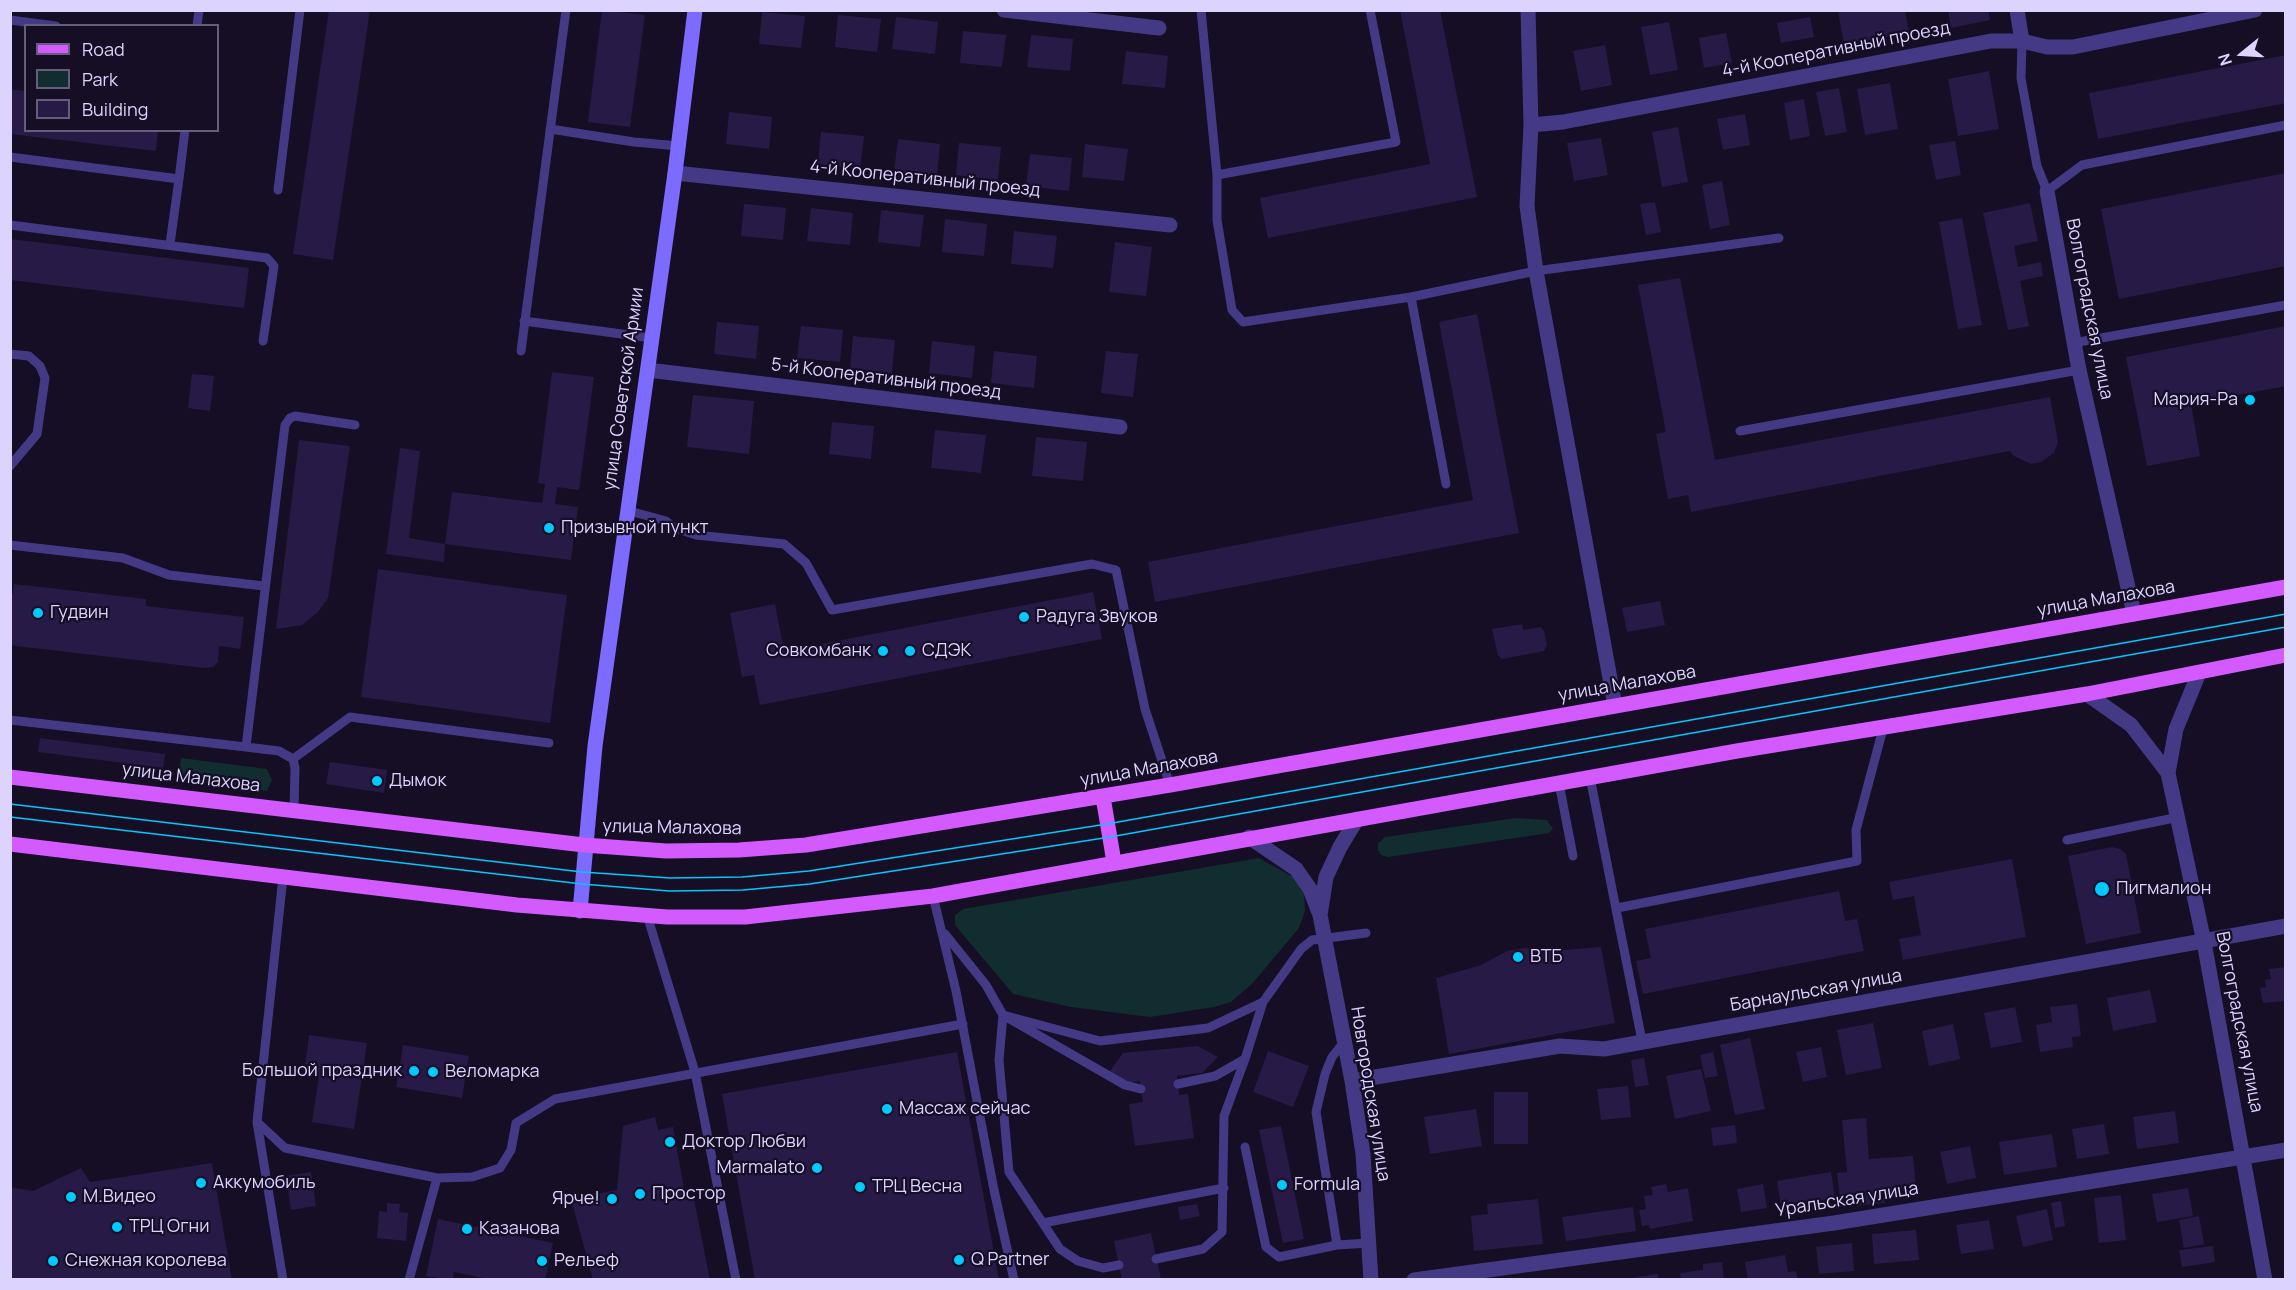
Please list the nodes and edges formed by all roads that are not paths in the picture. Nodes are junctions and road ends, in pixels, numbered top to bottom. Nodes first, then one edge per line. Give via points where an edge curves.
1 (300, 10) edge
2 (566, 10) edge
3 (695, 10) edge
4 (1004, 10) edge
5 (1202, 10) edge
6 (1370, 10) edge
7 (1528, 10) edge
8 (2017, 10) edge
9 (2255, 10) edge
10 (10, 20) edge
11 (41, 24) edge
12 (1159, 28) dead end
13 (2022, 41) junction
14 (1531, 125) junction
15 (2286, 125) edge
16 (550, 129) junction
17 (185, 132) edge
18 (678, 146) junction
19 (10, 157) edge
20 (675, 173) junction
21 (1217, 175) junction
22 (179, 179) junction
23 (278, 190) dead end
24 (2047, 191) junction
25 (10, 225) edge
26 (1170, 225) dead end
27 (1779, 238) dead end
28 (170, 244) junction
29 (1536, 271) junction
30 (1412, 297) junction
31 (2286, 305) edge
32 (524, 321) junction
33 (652, 338) junction
34 (263, 341) dead end
35 (2073, 342) junction
36 (520, 351) dead end
37 (10, 354) edge
38 (648, 370) junction
39 (2079, 370) junction
40 (356, 425) dead end
41 (1120, 427) dead end
42 (1740, 431) dead end
43 (10, 466) edge
44 (1446, 484) dead end
45 (626, 510) junction
46 (10, 545) edge
47 (264, 586) junction
48 (2286, 587) edge
49 (2134, 614) junction
50 (2286, 655) edge
51 (2199, 673) junction
52 (2087, 694) junction
53 (1615, 706) junction
54 (10, 720) edge
55 (1884, 725) junction
56 (549, 743) dead end
57 (246, 747) junction
58 (292, 759) junction
59 (2168, 773) junction
60 (10, 777) edge
61 (1590, 777) junction
62 (1559, 783) junction
63 (1170, 786) junction
64 (1103, 796) junction
65 (294, 810) junction
66 (2178, 817) junction
67 (1358, 819) junction
68 (1249, 837) junction
69 (2067, 840) dead end
70 (10, 844) edge
71 (584, 845) junction
72 (1573, 856) dead end
73 (1114, 862) junction
74 (283, 877) junction
75 (933, 896) junction
76 (1617, 908) junction
77 (580, 911) junction
78 (647, 915) junction
79 (1320, 915) junction
80 (2286, 926) edge
81 (943, 932) junction
82 (1366, 933) dead end
83 (1325, 937) junction
84 (2204, 942) junction
85 (1263, 1002) junction
86 (1003, 1015) junction
87 (963, 1024) junction
88 (1642, 1041) junction
89 (1344, 1042) junction
90 (1245, 1059) junction
91 (695, 1072) junction
92 (1352, 1081) junction
93 (1178, 1084) dead end
94 (1141, 1089) dead end
95 (257, 1122) junction
96 (1245, 1147) dead end
97 (2286, 1150) edge
98 (2245, 1157) junction
99 (436, 1178) junction
100 (1224, 1188) junction
101 (1043, 1223) junction
102 (1369, 1243) junction
103 (1337, 1245) junction
104 (1156, 1259) dead end
105 (1119, 1265) dead end
106 (1420, 1279) edge
107 (283, 1280) edge
108 (409, 1280) edge
109 (736, 1280) edge
110 (1014, 1280) edge
111 (1371, 1280) edge
112 (1414, 1280) edge
113 (2265, 1280) edge

1 - 23 lane
2 - 16 lane
3 - 18 street, улица Советской Армии
4 - 12 street
5 - 21 lane
6 - 21 lane via 1396,142
7 - 14 street
8 - 13 street, Волгоградская улица
9 - 13 street, 4-й Кооперативный проезд via 2073,47
10 - 11 lane
13 - 14 street, 4-й Кооперативный проезд via 1991,41
13 - 24 lane, Волгоградская улица via 2021,78 2037,166
14 - 29 street via 1527,206
15 - 24 lane via 2082,165
16 - 18 lane
16 - 32 lane
17 - 22 lane
18 - 20 street, улица Советской Армии
19 - 22 lane
20 - 26 street, 4-й Кооперативный проезд
20 - 33 street, улица Советской Армии
21 - 30 lane via 1217,220 1232,310 1243,322
22 - 28 lane
24 - 35 street, Волгоградская улица
25 - 28 lane
27 - 29 lane
28 - 34 lane via 267,258 274,266
29 - 30 lane
29 - 53 street
30 - 44 lane
31 - 35 lane
32 - 33 lane
32 - 36 lane
33 - 38 street, улица Советской Армии
35 - 39 street, Волгоградская улица
37 - 43 lane via 29,356 40,366 45,378 37,434
38 - 41 street, 5-й Кооперативный проезд
38 - 45 street, улица Советской Армии
39 - 42 lane
39 - 49 street, Волгоградская улица
40 - 47 lane via 295,416 285,425
45 - 63 lane via 666,521 696,535 784,543 806,563 832,610 1092,564 1116,570 1145,709
45 - 71 street, улица Советской Армии
46 - 47 lane via 123,558 169,575
47 - 57 lane
48 - 49 main road, улица Малахова
49 - 53 main road, улица Малахова
50 - 51 main road
51 - 52 main road
51 - 59 street, Волгоградская улица via 2176,729
52 - 55 main road
52 - 59 street, Волгоградская улица via 2131,725
53 - 63 main road, улица Малахова
54 - 57 lane
55 - 61 main road
55 - 76 lane via 1856,830 1857,861
56 - 58 lane via 350,717
57 - 58 lane via 279,751
58 - 65 lane
59 - 66 street, Волгоградская улица
60 - 65 main road, улица Малахова
61 - 62 main road
61 - 76 lane
62 - 67 main road
62 - 72 lane
63 - 64 main road, улица Малахова
64 - 71 main road, улица Малахова via 806,845 666,851
64 - 73 main road
65 - 71 main road, улица Малахова
66 - 69 lane
66 - 84 street, Волгоградская улица
67 - 68 main road
67 - 79 street via 1326,878
68 - 73 main road
68 - 79 street via 1296,869 1310,889
70 - 74 main road
71 - 77 street, улица Советской Армии
73 - 75 main road
74 - 77 main road
74 - 95 lane
75 - 78 main road via 744,916
75 - 81 lane
76 - 88 lane
77 - 78 main road
78 - 91 lane
79 - 83 street, Новгородская улица
80 - 84 street, Барнаульская улица
81 - 86 lane via 986,985
81 - 87 lane
82 - 83 lane
83 - 85 lane via 1312,940 1301,950
83 - 89 street, Новгородская улица
84 - 88 street, Барнаульская улица
84 - 98 street, Волгоградская улица
85 - 86 lane via 1208,1028 1100,1041
85 - 90 lane
86 - 94 lane via 1125,1085
86 - 101 lane via 999,1060 1009,1172
87 - 91 lane
87 - 110 lane
88 - 92 street, Барнаульская улица via 1604,1049 1560,1046
89 - 92 street, Новгородская улица
89 - 103 lane via 1325,1074 1316,1112
90 - 93 lane via 1215,1076
90 - 100 lane via 1224,1116
91 - 99 lane via 555,1100 516,1123 511,1150 500,1168 472,1178
91 - 109 lane
92 - 102 street, Новгородская улица via 1363,1154
95 - 99 lane via 285,1148
95 - 107 lane
96 - 103 lane via 1266,1247 1279,1257
97 - 98 street, Уральская улица
98 - 106 street, Уральская улица via 1834,1222
98 - 113 street, Волгоградская улица
99 - 108 lane
100 - 101 lane
100 - 104 lane via 1222,1232 1203,1249
101 - 105 lane via 1060,1249 1078,1262 1103,1268
102 - 103 lane
102 - 111 street, Новгородская улица
106 - 112 street, Уральская улица

